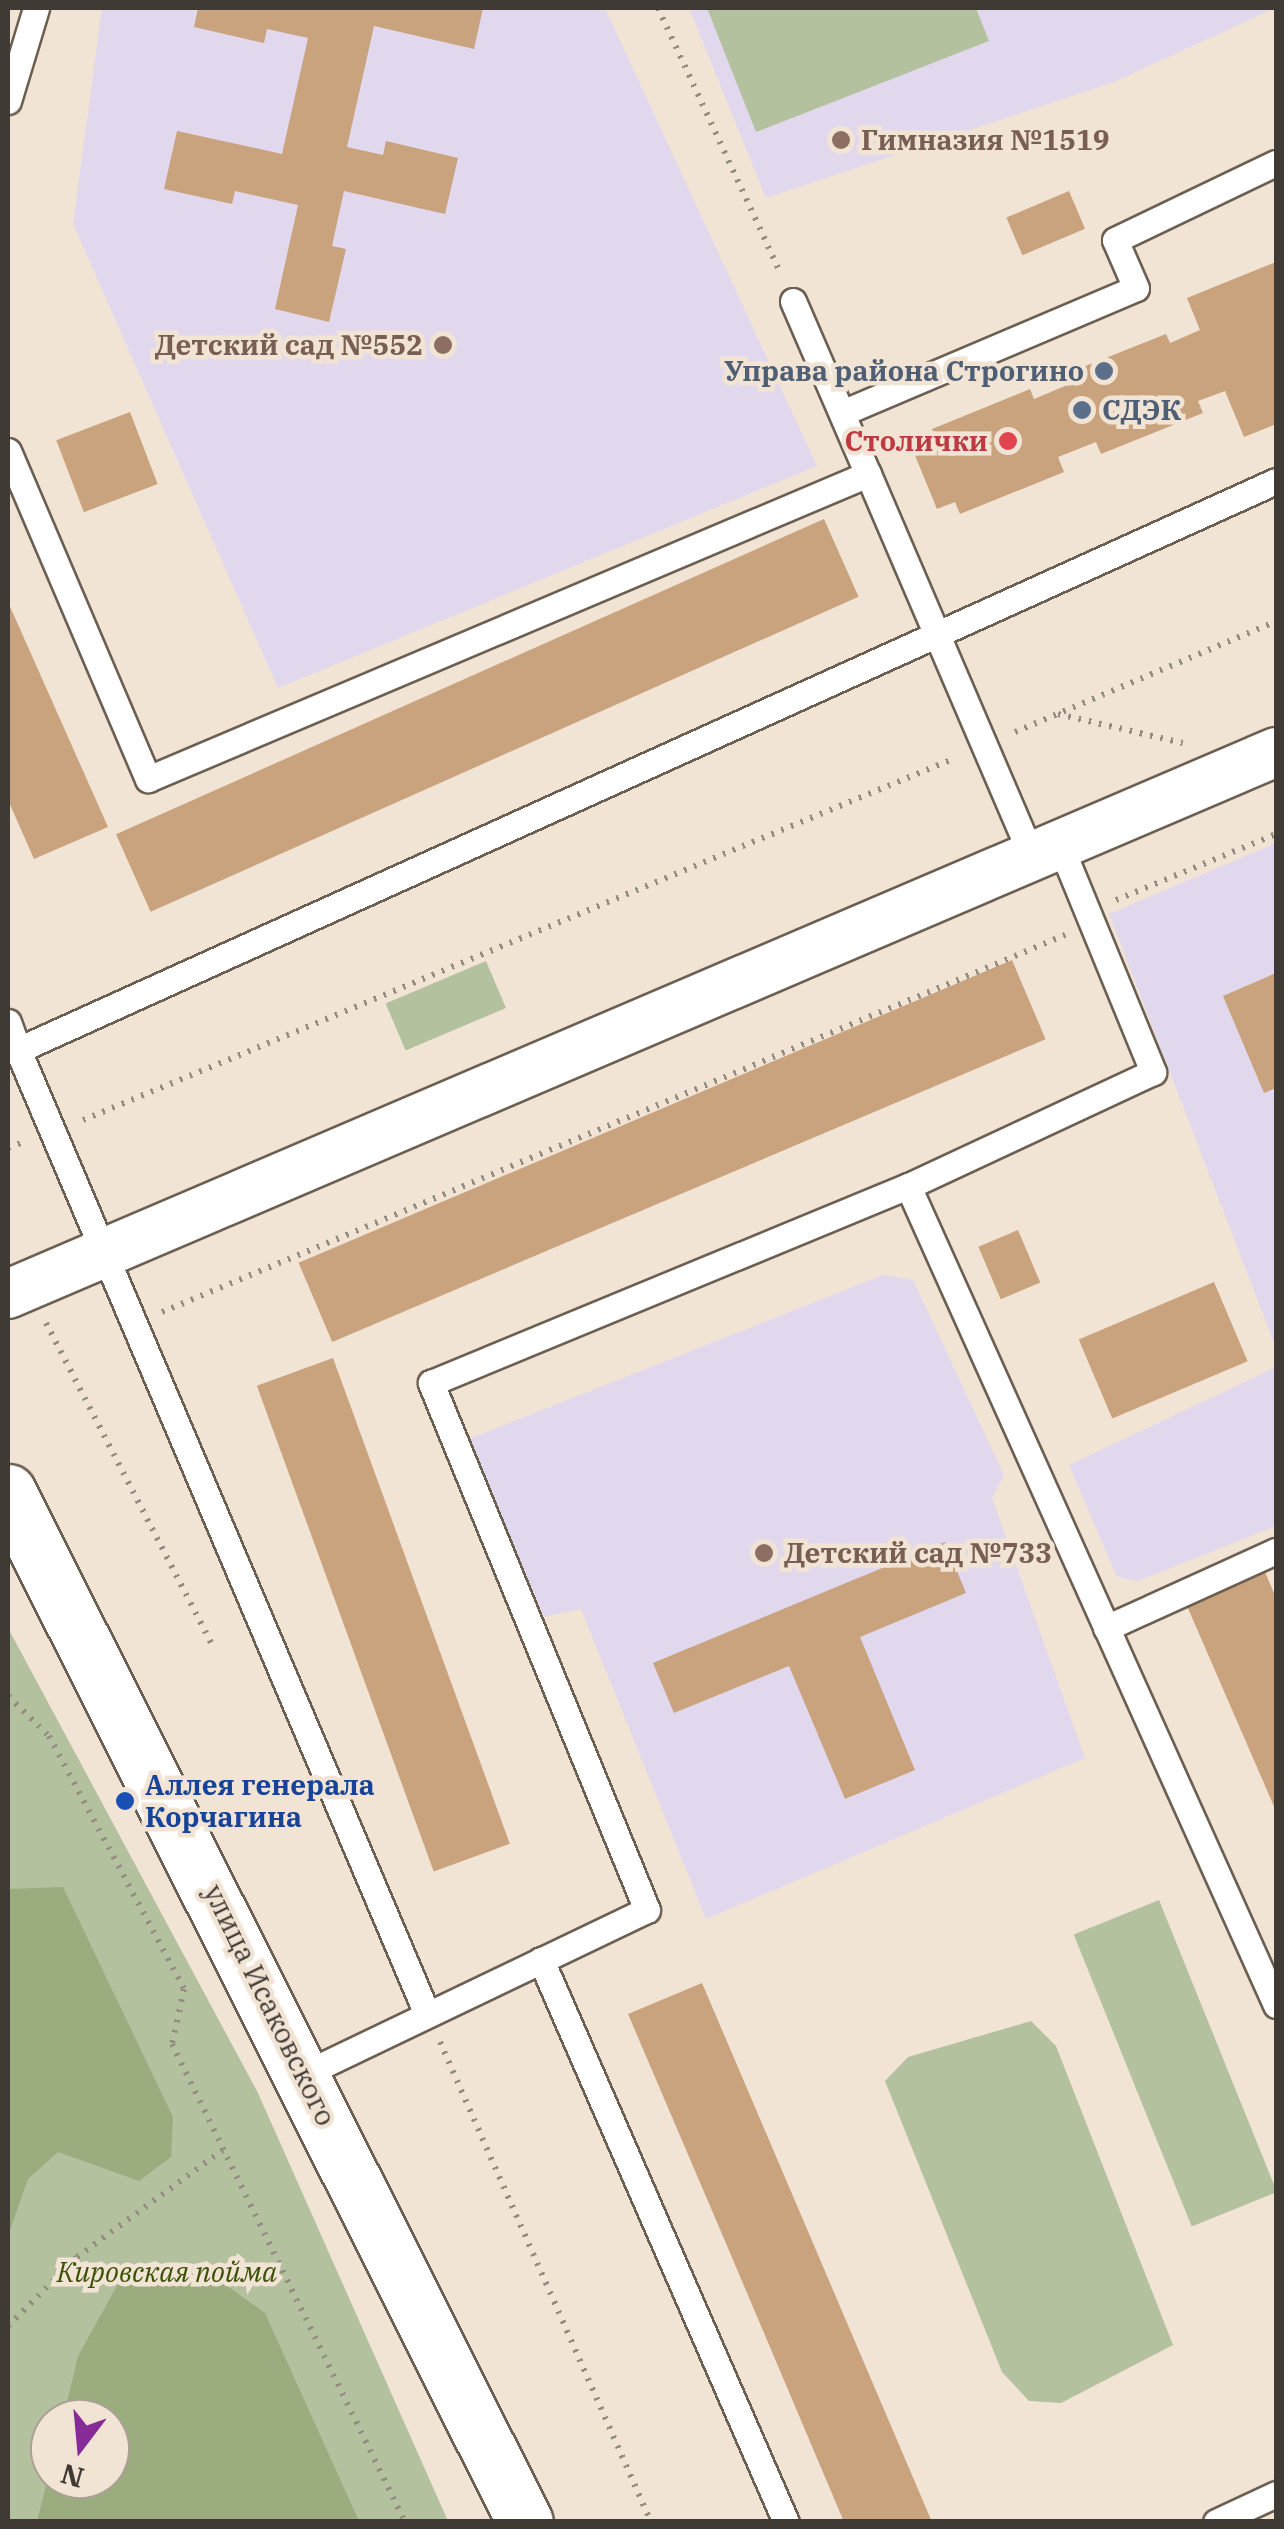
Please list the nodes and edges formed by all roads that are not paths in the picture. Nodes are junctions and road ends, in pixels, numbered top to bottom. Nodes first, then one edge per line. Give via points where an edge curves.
1 (36, 8) edge
2 (8, 101) edge
3 (1276, 163) edge
4 (793, 301) road end
5 (842, 413) junction
6 (8, 451) edge
7 (868, 474) junction
8 (1276, 481) edge
9 (936, 635) junction
10 (1276, 752) edge
11 (1044, 846) junction
12 (8, 1022) edge
13 (18, 1050) junction
14 (908, 1186) junction
15 (96, 1248) junction
16 (16, 1289) edge
17 (8, 1492) edge
18 (1276, 1552) edge
19 (1106, 1628) junction
20 (541, 1960) junction
21 (1276, 2005) edge
22 (428, 2014) junction
23 (304, 2074) junction
24 (1276, 2494) edge
25 (526, 2522) edge
26 (786, 2522) edge
27 (1216, 2522) edge

1 - 2 lane
3 - 5 lane via 1115,240 1136,288
4 - 5 lane
5 - 7 lane
6 - 7 lane via 148,779
7 - 9 lane
8 - 9 lane
9 - 11 lane via 984,746
9 - 13 lane
10 - 11 street
11 - 14 lane via 1091,917 1154,1072
11 - 15 street
12 - 13 lane
13 - 15 lane
14 - 19 lane
14 - 20 lane via 431,1383 647,1910
15 - 16 street
15 - 22 lane
17 - 23 street, улица Исаковского
18 - 19 lane
19 - 21 lane
20 - 22 lane
20 - 26 lane
22 - 23 lane
23 - 25 street, улица Исаковского
24 - 27 lane

